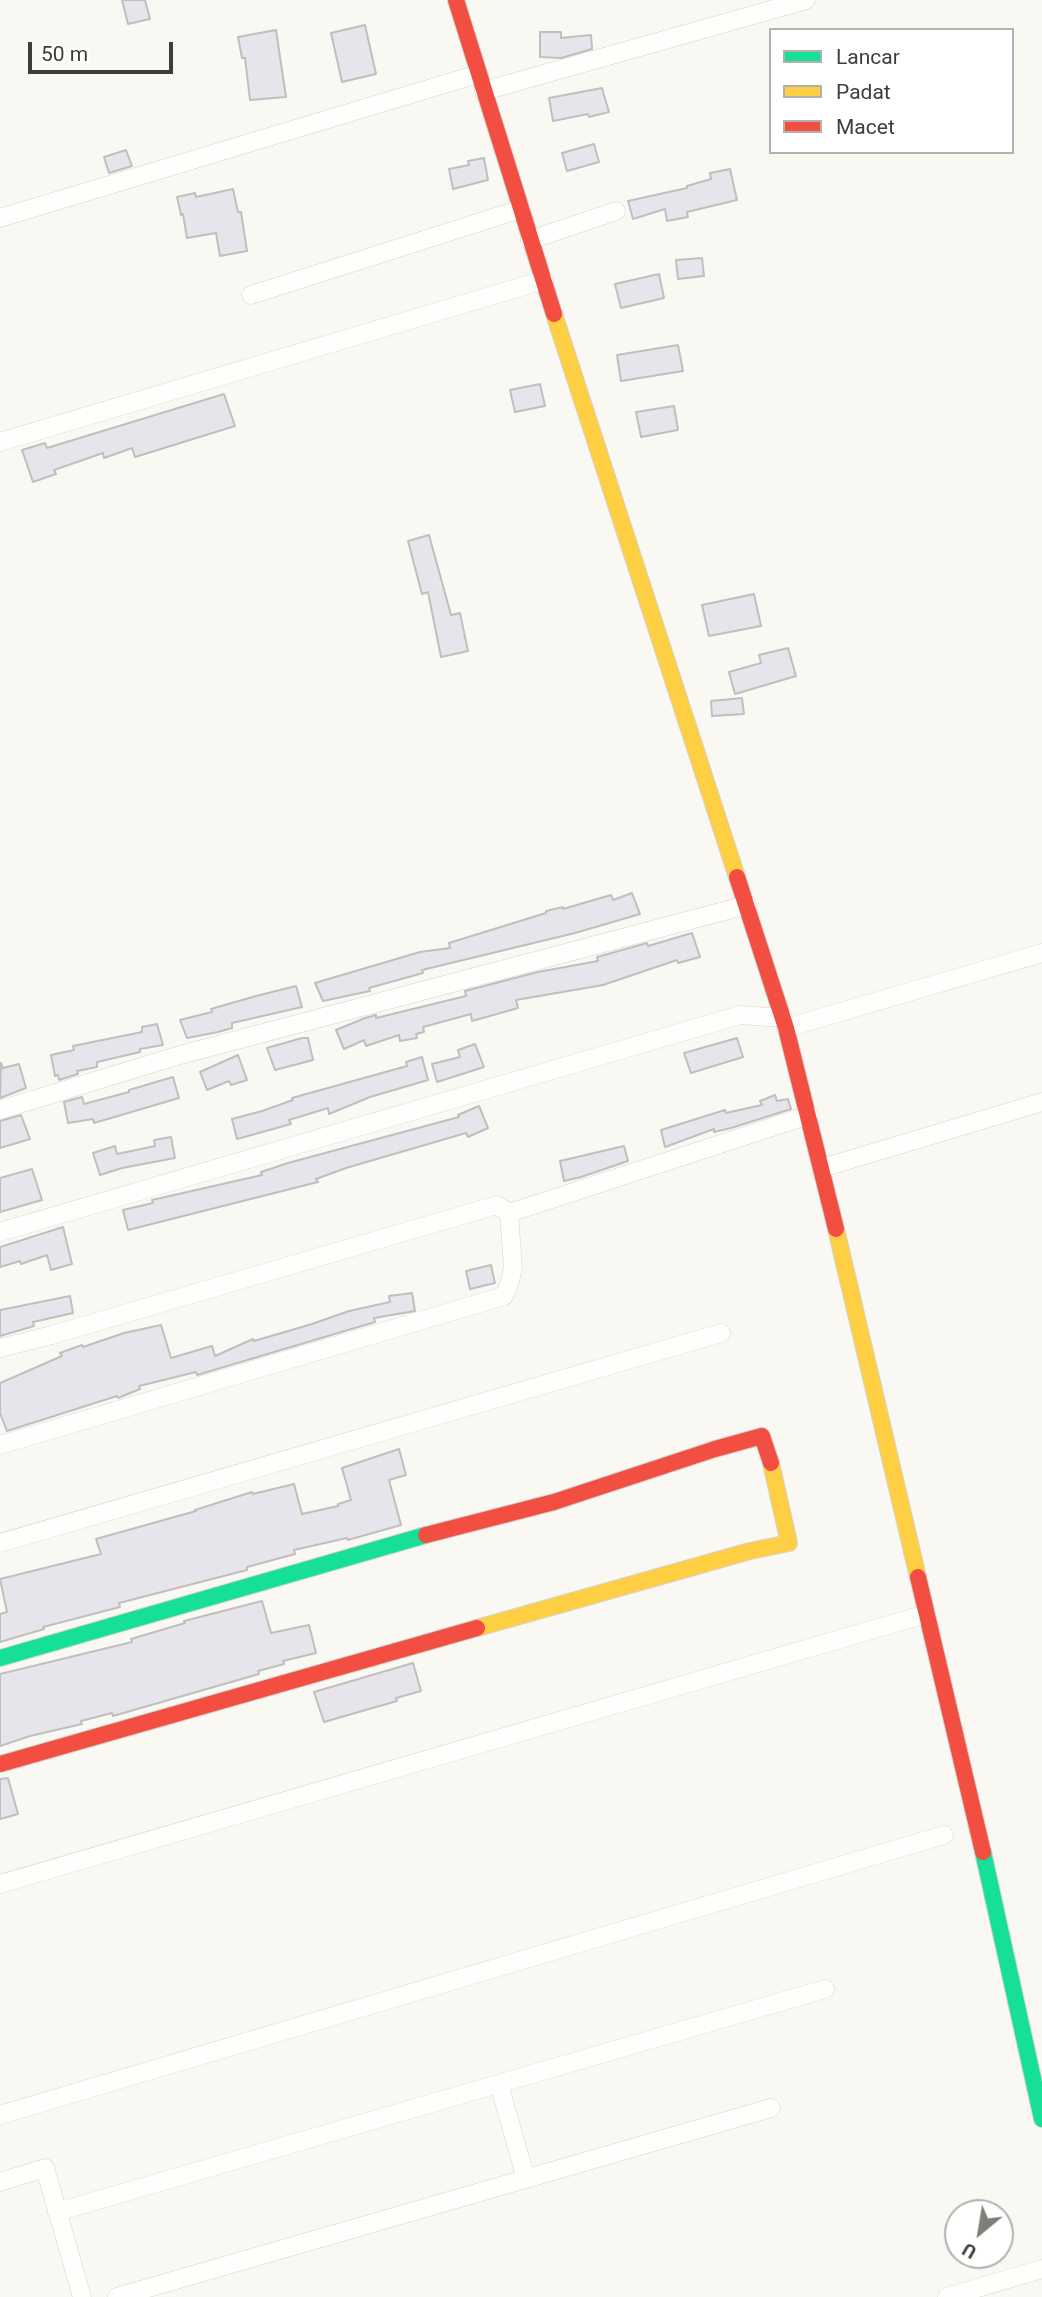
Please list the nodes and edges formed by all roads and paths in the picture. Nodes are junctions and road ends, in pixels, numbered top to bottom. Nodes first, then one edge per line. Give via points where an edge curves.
1 (456, 0) edge
2 (806, 0) edge
3 (481, 83) junction
4 (521, 209) junction
5 (616, 211) dead end
6 (0, 218) edge
7 (530, 240) junction
8 (544, 280) junction
9 (251, 295) dead end
10 (0, 442) edge
11 (747, 905) junction
12 (1042, 953) edge
13 (784, 1023) junction
14 (1042, 1102) edge
15 (0, 1110) edge
16 (809, 1115) junction
17 (822, 1168) junction
18 (509, 1213) junction
19 (0, 1232) edge
20 (721, 1333) dead end
21 (0, 1348) edge
22 (0, 1445) edge
23 (0, 1543) edge
24 (926, 1614) junction
25 (0, 1658) edge
26 (0, 1764) edge
27 (944, 1835) dead end
28 (0, 1884) edge
29 (825, 1990) dead end
30 (499, 2084) junction
31 (771, 2108) dead end
32 (0, 2115) edge
33 (1042, 2119) edge
34 (526, 2179) junction
35 (0, 2182) edge
36 (57, 2212) junction
37 (1042, 2269) edge
38 (82, 2297) edge
39 (117, 2297) edge
40 (947, 2297) edge

1 - 3 street
2 - 3 street
3 - 4 street
3 - 6 street
4 - 7 street
4 - 9 street
5 - 7 street
7 - 8 street
8 - 10 street
8 - 11 street
11 - 13 street
11 - 15 street via 180,1055
12 - 13 street
13 - 16 street
13 - 19 street via 740,1015
14 - 17 street
16 - 17 street
16 - 18 street
17 - 24 street
18 - 21 street via 497,1205
18 - 22 street via 513,1268 504,1296
20 - 23 street
24 - 28 street
24 - 33 street
25 - 26 street via 395,1543 554,1502 762,1436 789,1543
27 - 32 street
29 - 30 street
30 - 34 street
30 - 36 street
31 - 34 street
34 - 39 street
35 - 36 street via 45,2168
36 - 38 street
37 - 40 street

